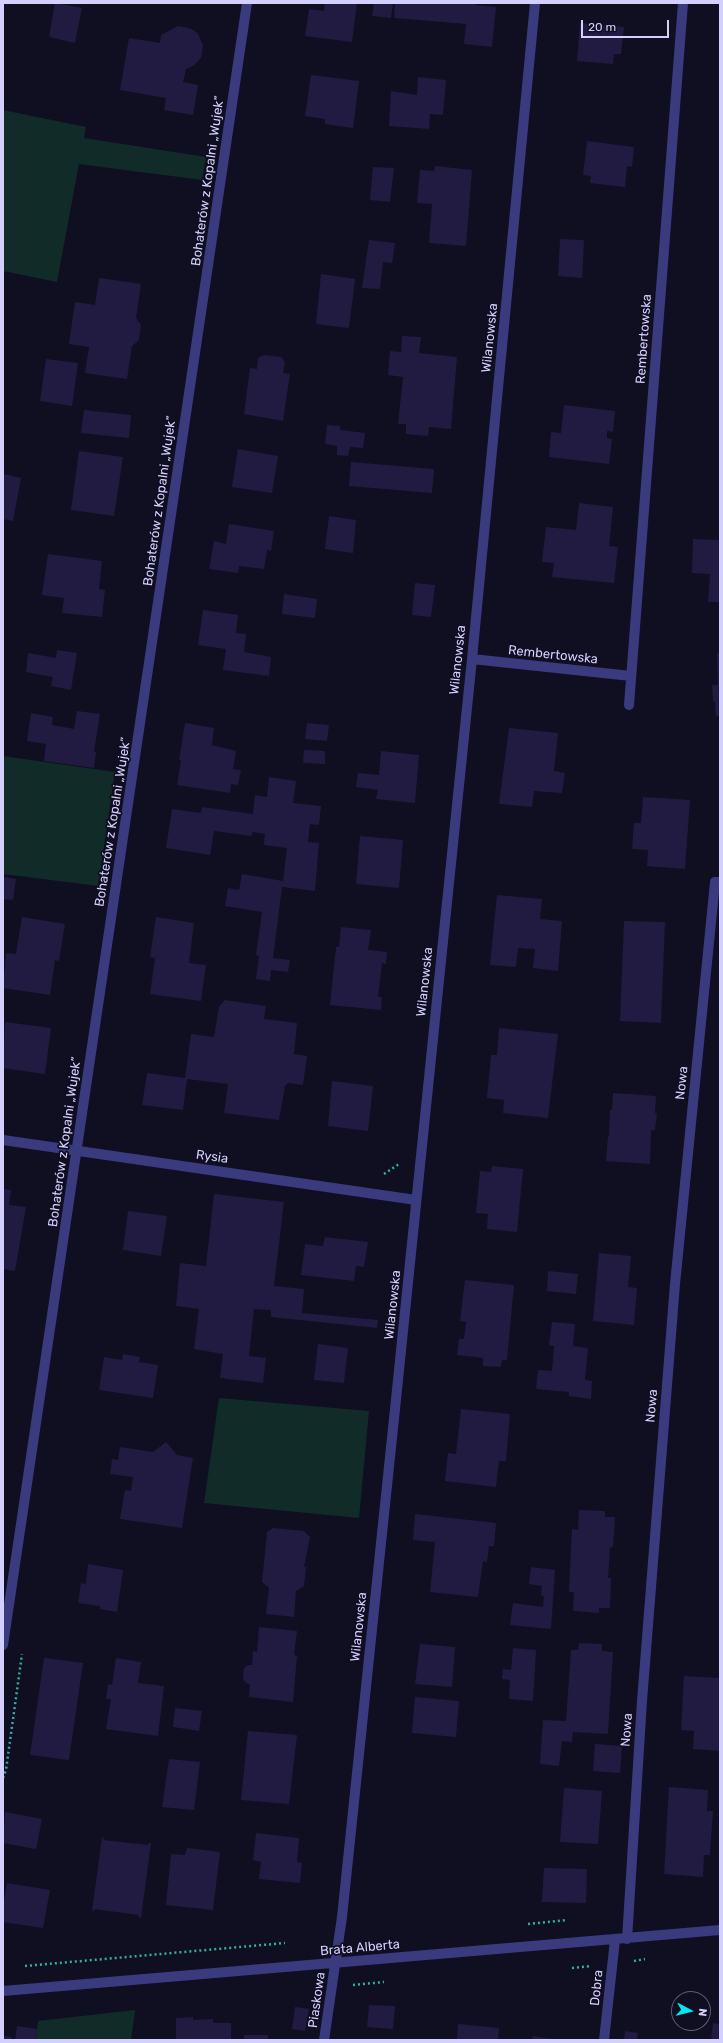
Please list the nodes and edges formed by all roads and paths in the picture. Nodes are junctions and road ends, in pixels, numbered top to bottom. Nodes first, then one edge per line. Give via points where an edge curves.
1 (247, 3) edge
2 (535, 3) edge
3 (683, 3) edge
4 (472, 659) junction
5 (631, 676) junction
6 (629, 705) dead end
7 (720, 882) edge
8 (3, 1140) edge
9 (76, 1151) junction
10 (416, 1200) junction
11 (3, 1645) edge
12 (720, 1930) edge
13 (627, 1939) junction
14 (615, 1940) junction
15 (286, 1943) dead end
16 (336, 1964) junction
17 (19, 1967) dead end
18 (3, 1991) edge
19 (324, 2040) edge
20 (604, 2040) edge

1 - 9 street, Bohaterów z Kopalni „Wujek”
2 - 4 street, Wilanowska
3 - 5 street, Rembertowska
4 - 5 street, Rembertowska
4 - 10 street, Wilanowska
5 - 6 street, Rembertowska
7 - 13 street, Nowa via 715,882 675,1284 642,1701
8 - 9 street, Rysia
9 - 10 street, Rysia
9 - 11 street, Bohaterów z Kopalni „Wujek”
10 - 16 street, Wilanowska
12 - 13 street, Brata Alberta
13 - 14 street, Brata Alberta
14 - 16 street, Brata Alberta
14 - 20 street, Dobra
15 - 17 path
16 - 18 street, Brata Alberta
16 - 19 street, Piaskowa

